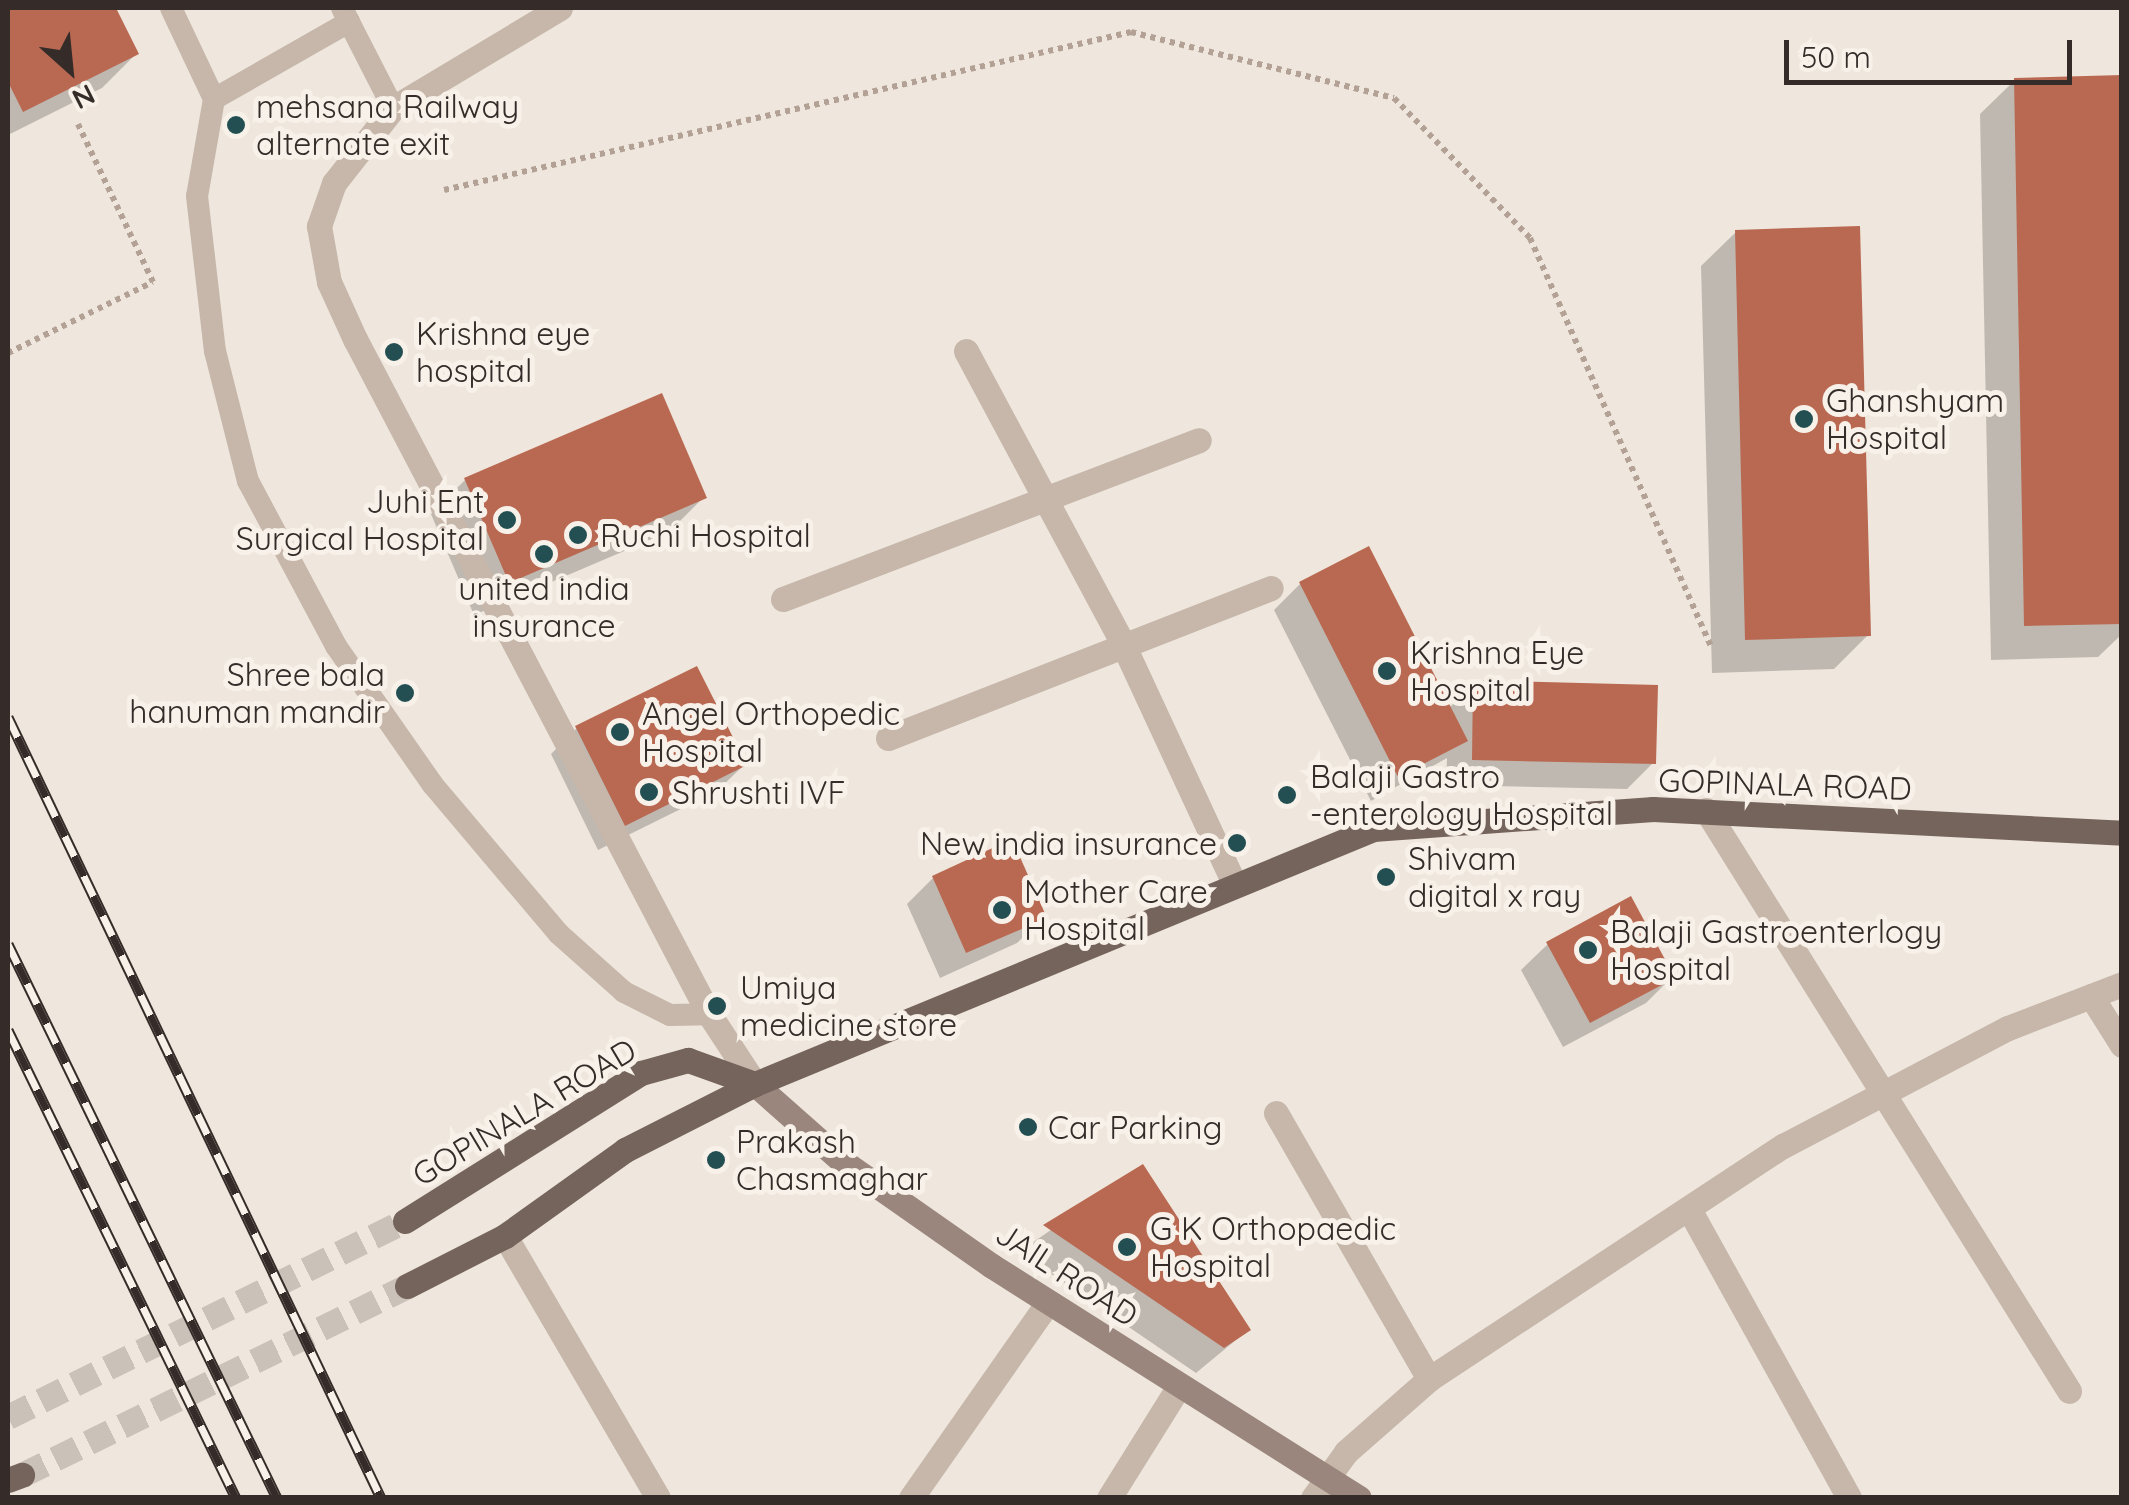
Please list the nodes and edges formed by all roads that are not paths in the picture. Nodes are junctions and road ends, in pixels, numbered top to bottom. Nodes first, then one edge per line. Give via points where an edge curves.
1 (171, 8) edge
2 (560, 8) edge
3 (346, 15) edge
4 (214, 99) junction
5 (393, 108) junction
6 (966, 352) dead end
7 (1199, 440) dead end
8 (1046, 501) junction
9 (1271, 588) dead end
10 (783, 600) dead end
11 (1122, 642) junction
12 (888, 738) dead end
13 (1706, 810) junction
14 (2122, 833) edge
15 (1235, 885) junction
16 (2122, 984) edge
17 (2091, 996) junction
18 (709, 1014) junction
19 (2122, 1045) edge
20 (755, 1084) junction
21 (1888, 1091) junction
22 (1276, 1114) dead end
23 (1690, 1210) junction
24 (404, 1221) tunnel mouth
25 (506, 1236) junction
26 (407, 1286) tunnel mouth
27 (1048, 1302) junction
28 (1429, 1380) junction
29 (1180, 1386) junction
30 (2069, 1391) dead end
31 (1320, 1488) edge
32 (658, 1498) edge
33 (912, 1498) edge
34 (1109, 1498) edge
35 (1358, 1498) edge
36 (1850, 1498) edge

1 - 4 lane
2 - 5 street
3 - 4 lane
3 - 5 lane
4 - 18 lane via 197,196 215,351 248,482 336,646 433,785 559,934 624,992 670,1015
5 - 18 street via 334,183 319,226 329,282
6 - 8 street
7 - 8 street
8 - 10 street
8 - 11 street
9 - 11 street
11 - 12 street
11 - 15 street
13 - 14 main road, GOPINALA ROAD
13 - 15 main road, GOPINALA ROAD via 1373,829
13 - 21 street
15 - 20 main road, GOPINALA ROAD
16 - 17 street
17 - 19 street
17 - 21 street
18 - 20 street
20 - 24 main road, GOPINALA ROAD via 688,1060 641,1074
20 - 25 main road via 625,1150
20 - 27 street, JAIL ROAD via 842,1160
21 - 23 street
21 - 30 street
22 - 28 street
23 - 28 street
23 - 36 street
25 - 26 main road
25 - 32 street
27 - 29 street, JAIL ROAD
27 - 33 street
28 - 31 street
29 - 31 street, JAIL ROAD
29 - 34 street
31 - 35 street, JAIL ROAD

